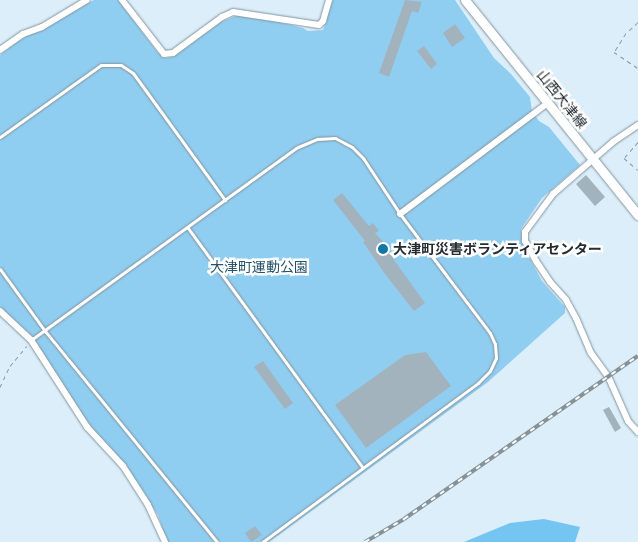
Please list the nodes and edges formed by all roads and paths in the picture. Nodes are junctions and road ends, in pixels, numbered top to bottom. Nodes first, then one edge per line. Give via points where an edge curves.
1 (87, 0) edge
2 (122, 0) edge
3 (329, 0) edge
4 (466, 0) edge
5 (638, 22) edge
6 (0, 50) edge
7 (638, 68) edge
8 (548, 103) junction
9 (638, 125) edge
10 (0, 137) edge
11 (638, 142) edge
12 (594, 160) junction
13 (638, 170) edge
14 (225, 200) junction
15 (400, 214) junction
16 (638, 215) edge
17 (188, 228) junction
18 (0, 268) edge
19 (0, 311) edge
20 (45, 331) junction
21 (31, 340) junction
22 (0, 387) edge
23 (638, 432) edge
24 (362, 467) junction
25 (165, 542) edge
26 (217, 542) edge
27 (262, 542) edge

1 - 6 street
2 - 3 street via 164,54 173,54 233,12 319,25 323,22
4 - 8 main road, 山西大津線
5 - 7 path via 614,52
8 - 12 main road, 山西大津線
8 - 15 street
9 - 12 street
10 - 14 lane via 101,64 121,65 133,73
11 - 13 path via 624,158
12 - 16 main road, 山西大津線
12 - 23 street via 546,202 527,227 525,241 540,268 566,300 591,353 608,376 628,421
14 - 15 lane via 298,147 317,139 335,138 352,147 363,158
14 - 17 lane
15 - 24 lane via 490,333 496,358 490,371 478,382
17 - 20 lane
17 - 24 lane
18 - 20 lane
19 - 21 street
20 - 21 lane
20 - 26 lane
21 - 22 path via 10,366
21 - 25 street via 87,427 123,466 137,487
24 - 27 lane

